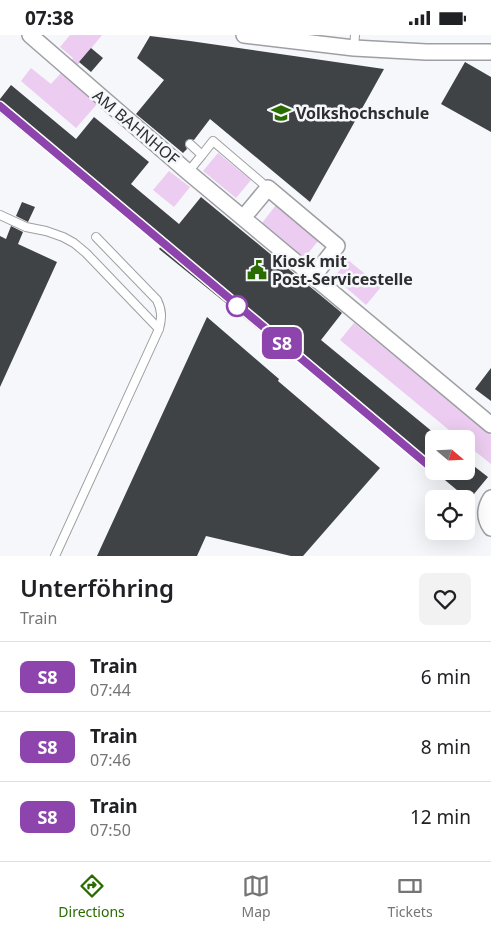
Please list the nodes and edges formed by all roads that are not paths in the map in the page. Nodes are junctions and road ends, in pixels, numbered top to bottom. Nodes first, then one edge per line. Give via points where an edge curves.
1 (30, 35) edge
2 (244, 35) edge
3 (354, 41) edge
4 (491, 52) edge
5 (190, 144) dead end
6 (202, 155) junction
7 (188, 172) junction
8 (268, 188) junction
9 (0, 215) edge
10 (243, 218) junction
11 (96, 237) dead end
12 (314, 277) junction
13 (159, 329) junction
14 (491, 425) edge
15 (491, 498) edge
16 (491, 528) edge
17 (55, 556) edge

1 - 7 street, AM BAHNHOF
2 - 3 street
3 - 4 street via 426,52
5 - 6 lane
6 - 7 lane
6 - 8 lane via 213,141
7 - 10 street, AM BAHNHOF
8 - 10 street
8 - 12 street via 336,246
9 - 13 lane via 74,243
10 - 12 street, AM BAHNHOF
11 - 13 lane via 157,300 161,313
12 - 14 street, AM BAHNHOF
13 - 17 lane
15 - 16 street via 485,511

